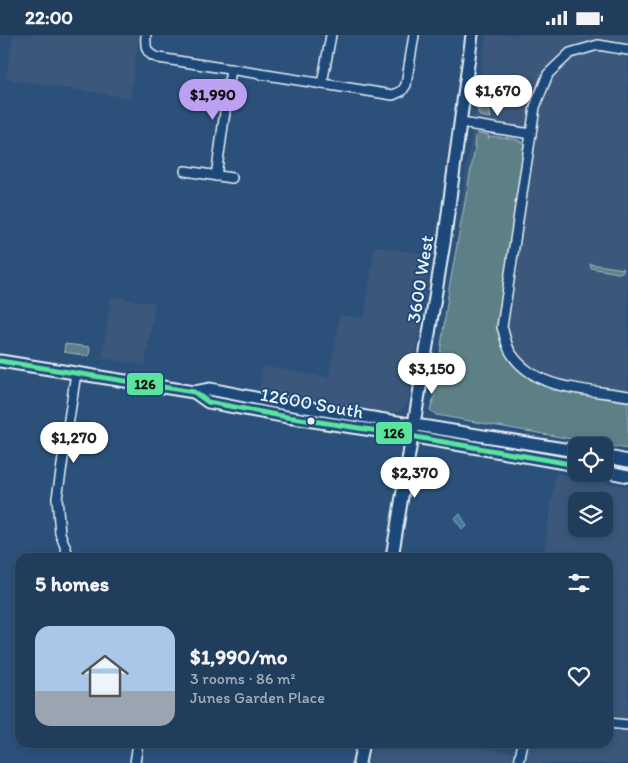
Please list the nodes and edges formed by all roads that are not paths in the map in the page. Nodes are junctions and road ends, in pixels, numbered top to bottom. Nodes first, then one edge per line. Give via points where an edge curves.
1 (146, 35) edge
2 (330, 35) edge
3 (414, 35) edge
4 (472, 35) edge
5 (628, 50) edge
6 (231, 69) junction
7 (322, 84) junction
8 (461, 123) junction
9 (531, 134) junction
10 (185, 171) dead end
11 (216, 176) junction
12 (232, 178) dead end
13 (0, 361) edge
14 (76, 373) junction
15 (194, 392) junction
16 (628, 396) edge
17 (414, 424) junction
18 (412, 437) junction
19 (568, 450) edge
20 (613, 458) edge
21 (628, 461) edge
22 (568, 464) edge
23 (613, 472) edge
24 (628, 475) edge
25 (67, 553) edge
26 (393, 553) edge
27 (613, 724) edge
28 (628, 725) edge
29 (137, 748) edge
30 (362, 748) edge
31 (522, 748) edge
32 (135, 763) edge
33 (359, 763) edge
34 (518, 763) edge

1 - 6 street via 148,53 159,58
2 - 7 street
3 - 7 street via 404,89 399,93 389,95
4 - 8 main road, 3600 West
5 - 9 street via 598,45 570,53 548,74 535,107
6 - 7 street
6 - 11 street
8 - 9 street
8 - 17 main road, 3600 West
9 - 16 street via 502,327 510,353 529,373 556,385
10 - 11 street
11 - 12 street
13 - 14 main road, 12600 South
14 - 15 main road, 12600 South
14 - 25 street via 57,498 60,533
15 - 17 main road, 12600 South via 210,389
15 - 18 main road, 12600 South via 208,402
17 - 18 main road, 3600 West
17 - 19 main road, 12600 South
18 - 22 main road, 12600 South
18 - 26 main road, 3600 West
20 - 21 main road
23 - 24 main road
27 - 28 street
29 - 32 street
30 - 33 main road
31 - 34 street

